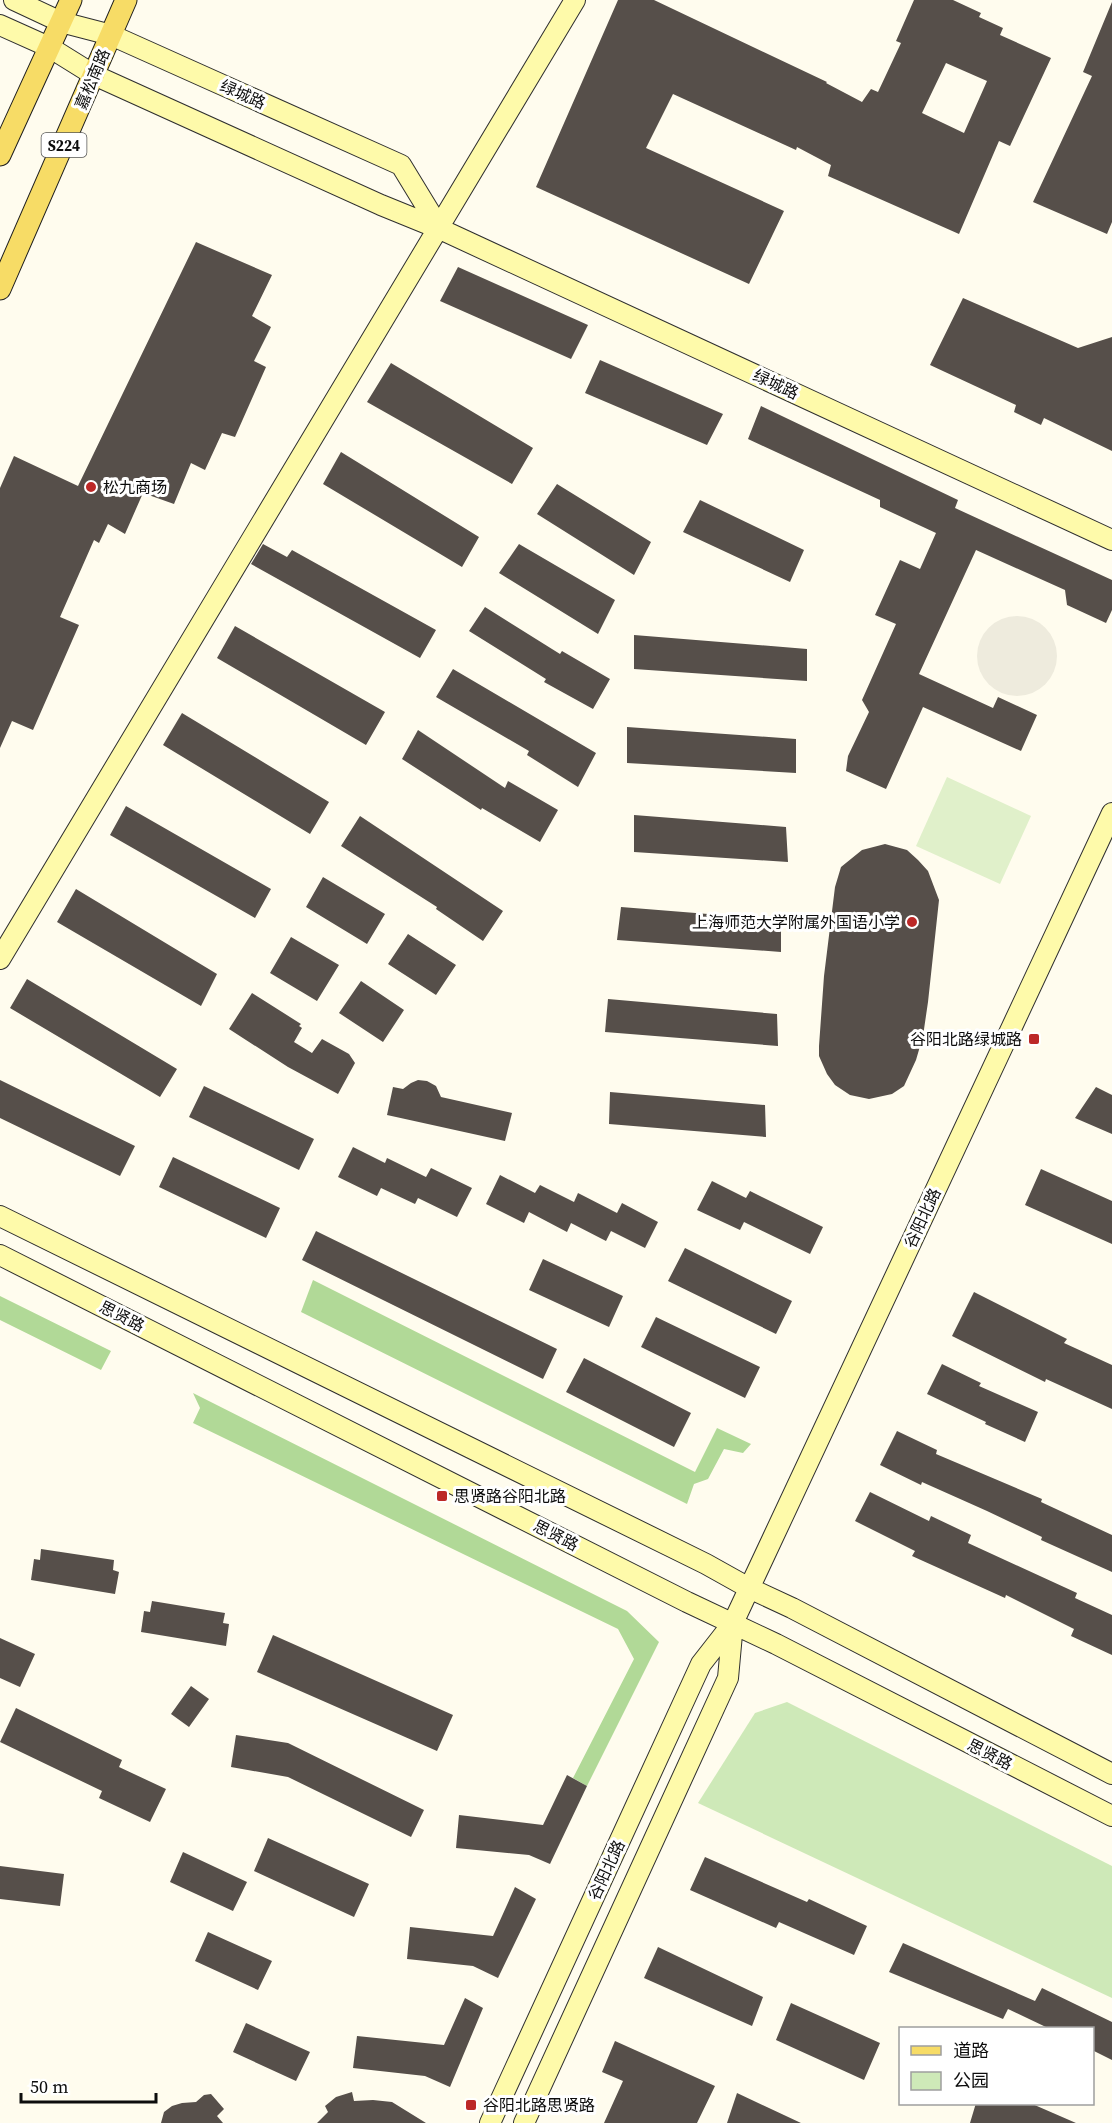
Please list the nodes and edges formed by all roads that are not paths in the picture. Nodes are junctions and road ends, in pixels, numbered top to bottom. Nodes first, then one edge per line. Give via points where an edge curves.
1 (14, 0) edge
2 (70, 0) edge
3 (126, 0) edge
4 (575, 0) edge
5 (61, 22) junction
6 (0, 25) edge
7 (111, 35) junction
8 (49, 47) junction
9 (94, 75) junction
10 (0, 155) edge
11 (440, 229) junction
12 (0, 289) edge
13 (1112, 540) edge
14 (1112, 813) edge
15 (0, 958) edge
16 (0, 1216) edge
17 (0, 1255) edge
18 (749, 1588) junction
19 (734, 1623) junction
20 (1112, 1774) edge
21 (1112, 1816) edge
22 (490, 2123) edge
23 (524, 2123) edge

1 - 5 main road, 绿城路
2 - 5 main road
3 - 7 main road, 嘉松南路 / S224
4 - 11 main road
5 - 7 main road, 绿城路
5 - 8 main road
6 - 8 main road, 绿城路
7 - 9 main road, 嘉松南路 / S224
7 - 11 main road, 绿城路 via 401,165
8 - 9 main road, 绿城路
8 - 10 main road
9 - 11 main road, 绿城路
9 - 12 main road, 嘉松南路 / S224
11 - 13 main road, 绿城路
11 - 15 main road
14 - 18 main road, 谷阳北路
16 - 18 main road
17 - 19 main road, 思贤路
18 - 19 main road, 谷阳北路
18 - 20 main road
19 - 21 main road, 思贤路
19 - 22 main road, 谷阳北路 via 701,1664
19 - 23 main road, 谷阳北路 via 728,1678

